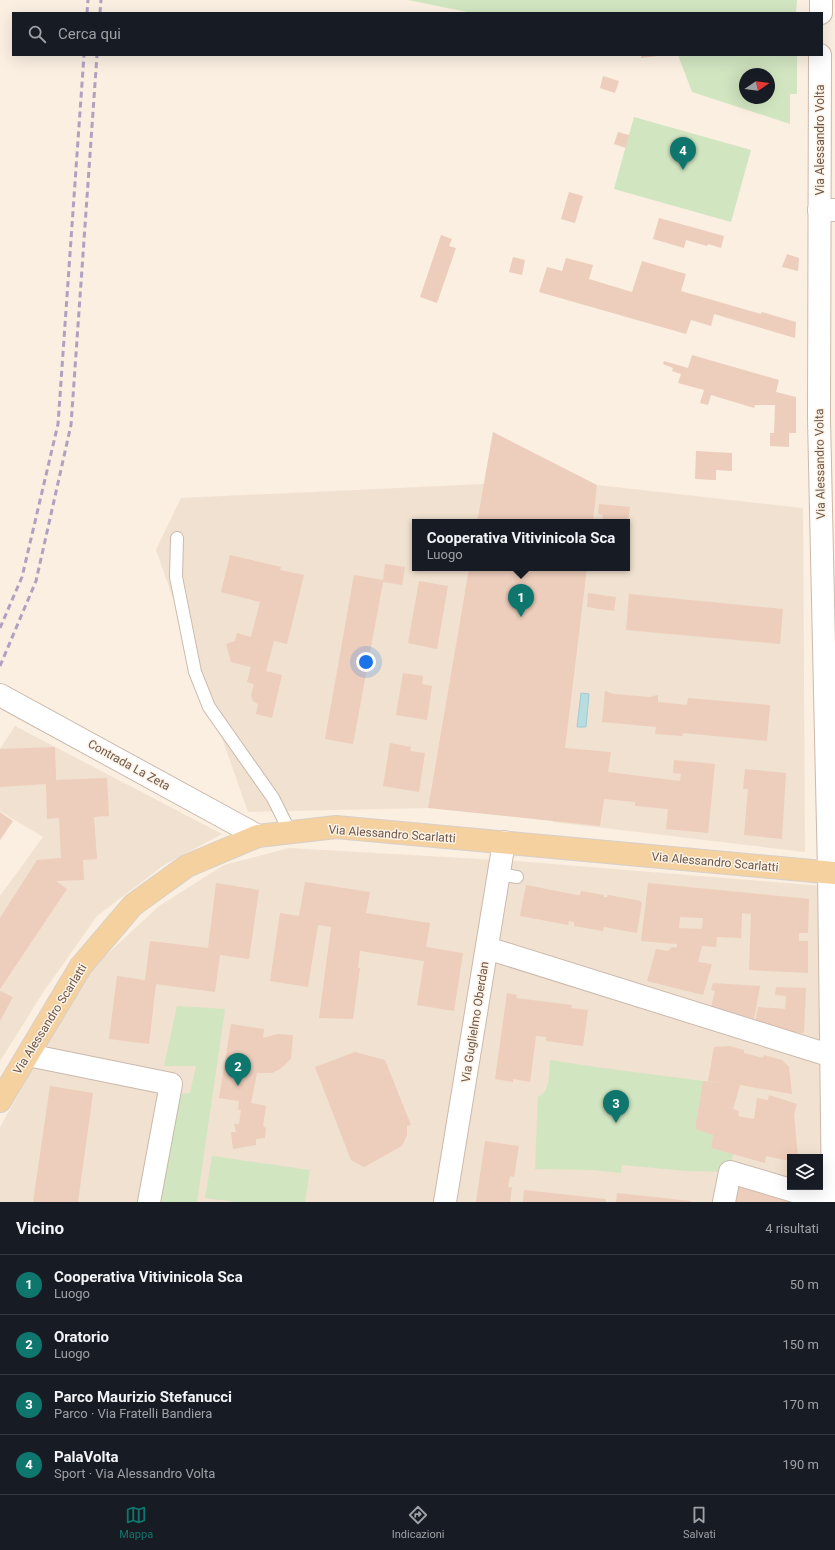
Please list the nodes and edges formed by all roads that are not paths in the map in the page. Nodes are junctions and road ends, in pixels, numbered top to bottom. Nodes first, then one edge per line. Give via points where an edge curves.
1 (821, 0) edge
2 (821, 12) edge
3 (820, 56) edge
4 (827, 210) edge
5 (178, 538) dead end
6 (828, 561) edge
7 (0, 695) edge
8 (290, 832) junction
9 (258, 836) junction
10 (504, 842) junction
11 (832, 873) edge
12 (487, 948) junction
13 (28, 1055) junction
14 (833, 1057) edge
15 (0, 1102) edge
16 (833, 1198) edge
17 (149, 1202) edge
18 (445, 1202) edge
19 (724, 1202) edge

1 - 2 street
3 - 4 street, Via Alessandro Volta
4 - 6 street, Via Alessandro Volta via 818,419
5 - 8 lane via 176,577 195,672 209,707 273,798
6 - 11 street, Via Alessandro Volta
7 - 9 street, Contrada La Zeta
8 - 9 main road, Via Alessandro Scarlatti
8 - 10 main road, Via Alessandro Scarlatti via 336,827
9 - 13 main road, Via Alessandro Scarlatti via 187,866 133,905 81,966
10 - 11 main road, Via Alessandro Scarlatti
10 - 12 street, Via Guglielmo Oberdan via 508,875
11 - 14 street, Via Alessandro Volta
12 - 14 street
12 - 18 street, Via Guglielmo Oberdan
13 - 15 main road, Via Alessandro Scarlatti
13 - 17 street via 171,1084
14 - 16 street, Via Alessandro Volta
16 - 19 street via 730,1172

